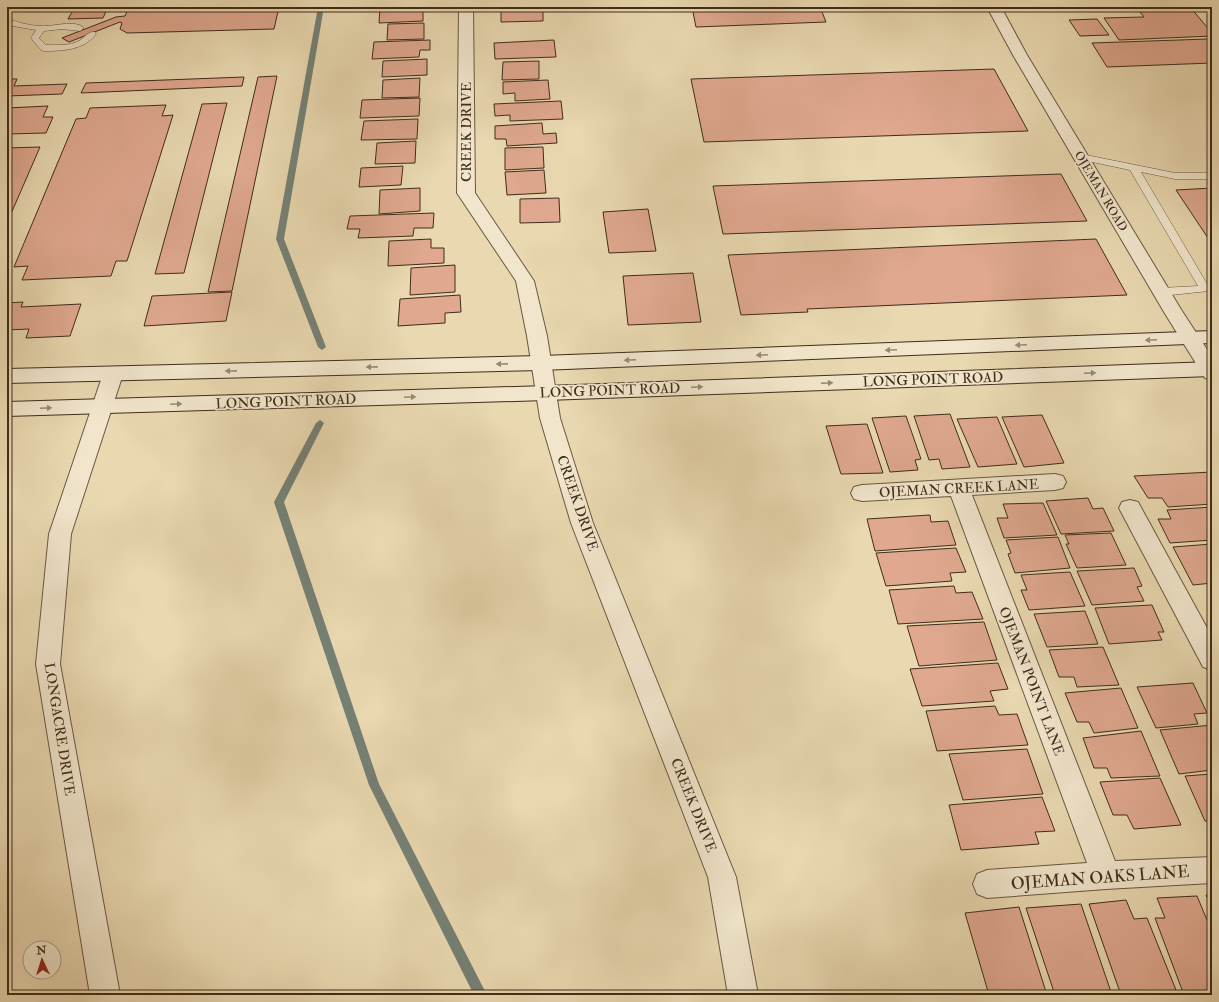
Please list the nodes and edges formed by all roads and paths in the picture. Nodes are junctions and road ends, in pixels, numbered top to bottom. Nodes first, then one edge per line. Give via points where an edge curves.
1 (466, 7) edge
2 (994, 7) edge
3 (1007, 7) edge
4 (7, 22) edge
5 (80, 28) dead end
6 (41, 29) junction
7 (92, 34) dead end
8 (1081, 157) junction
9 (1133, 167) junction
10 (1212, 176) edge
11 (1208, 290) edge
12 (1161, 292) junction
13 (1212, 337) edge
14 (1190, 338) junction
15 (541, 363) junction
16 (1211, 370) edge
17 (112, 374) junction
18 (7, 376) edge
19 (546, 393) junction
20 (102, 406) junction
21 (7, 409) edge
22 (1055, 482) dead end
23 (958, 487) junction
24 (862, 493) dead end
25 (1130, 508) dead end
26 (1210, 655) edge
27 (1212, 870) edge
28 (1106, 876) junction
29 (987, 884) dead end
30 (105, 995) edge
31 (743, 995) edge

1 - 15 street, CREEK DRIVE via 466,193 525,281
2 - 3 lane
2 - 8 street, OJEMAN ROAD
4 - 6 lane
5 - 6 lane via 62,26
6 - 7 lane via 35,38 44,48 77,45
8 - 9 lane
8 - 12 street, OJEMAN ROAD
9 - 10 lane via 1175,176
9 - 11 lane
11 - 12 lane
12 - 14 street, OJEMAN ROAD
13 - 14 street, LONG POINT ROAD
14 -> 15 street, LONG POINT ROAD
14 - 16 street, OJEMAN ROAD
15 -> 17 street, LONG POINT ROAD
15 - 19 street, CREEK DRIVE
19 -> 16 street, LONG POINT ROAD
17 - 18 street, LONG POINT ROAD
17 - 20 street, LONGACRE DRIVE
20 -> 19 street, LONG POINT ROAD
19 - 31 street, CREEK DRIVE via 550,418 582,523 722,877
21 -> 20 street, LONG POINT ROAD
20 - 30 street, LONGACRE DRIVE via 60,534 48,664
22 - 23 street, OJEMAN CREEK LANE
23 - 24 street, OJEMAN CREEK LANE
23 - 28 street, OJEMAN POINT LANE
25 - 26 street
27 - 28 street, OJEMAN OAKS LANE
28 - 29 street, OJEMAN OAKS LANE

